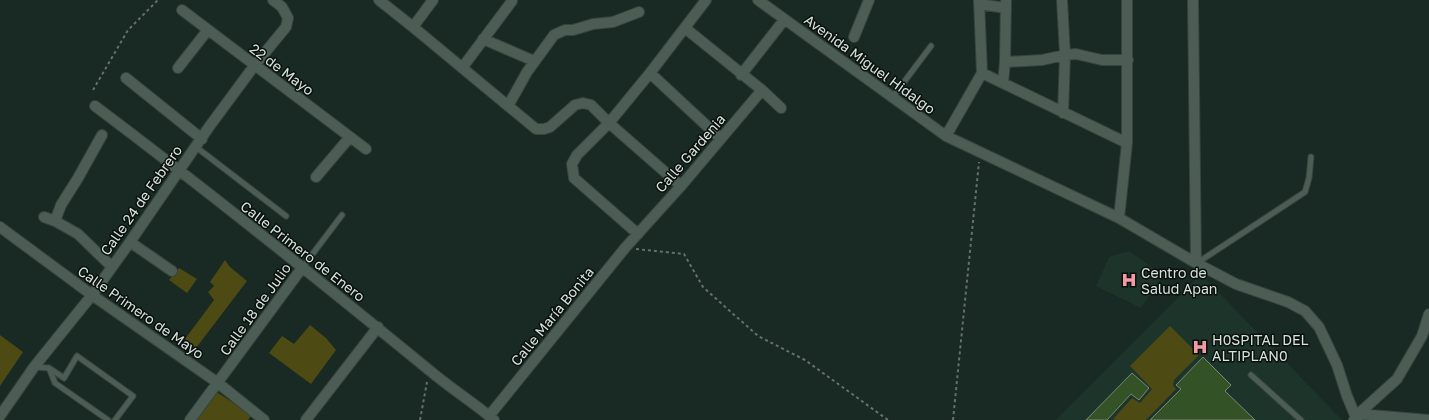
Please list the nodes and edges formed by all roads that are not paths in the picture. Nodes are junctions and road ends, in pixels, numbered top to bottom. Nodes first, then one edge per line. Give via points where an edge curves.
1 (273, 0) edge
2 (379, 0) edge
3 (433, 0) edge
4 (706, 0) edge
5 (758, 0) edge
6 (869, 0) edge
7 (1062, 0) edge
8 (1127, 0) edge
9 (1193, 0) edge
10 (512, 1) dead end
11 (979, 2) edge
12 (1006, 4) edge
13 (182, 10) dead end
14 (639, 12) dead end
15 (784, 20) junction
16 (414, 27) junction
17 (685, 28) junction
18 (207, 30) junction
19 (854, 37) dead end
20 (483, 39) junction
21 (931, 46) dead end
22 (1064, 55) junction
23 (1128, 60) junction
24 (534, 61) junction
25 (1005, 62) junction
26 (254, 66) junction
27 (178, 68) dead end
28 (462, 68) junction
29 (650, 73) junction
30 (982, 73) junction
31 (741, 75) junction
32 (126, 78) dead end
33 (1003, 83) junction
34 (762, 90) junction
35 (892, 98) junction
36 (94, 106) dead end
37 (508, 106) junction
38 (781, 108) dead end
39 (1063, 113) junction
40 (608, 123) junction
41 (102, 135) dead end
42 (946, 136) junction
43 (350, 137) junction
44 (721, 139) junction
45 (199, 143) junction
46 (1128, 143) junction
47 (366, 149) dead end
48 (1311, 157) dead end
49 (180, 170) junction
50 (316, 177) dead end
51 (681, 186) junction
52 (342, 215) dead end
53 (286, 216) dead end
54 (44, 217) dead end
55 (1119, 218) junction
56 (55, 221) junction
57 (0, 227) edge
58 (638, 234) junction
59 (130, 242) junction
60 (1196, 264) junction
61 (112, 267) junction
62 (302, 268) junction
63 (172, 270) dead end
64 (92, 295) junction
65 (1429, 314) edge
66 (378, 327) junction
67 (34, 367) junction
68 (49, 368) junction
69 (1251, 375) dead end
70 (218, 384) junction
71 (0, 416) edge
72 (491, 418) edge
73 (1357, 418) edge
74 (108, 420) edge
75 (115, 420) edge
76 (190, 420) edge
77 (264, 420) edge
78 (306, 420) edge
79 (1301, 420) edge
80 (1429, 420) edge

1 - 26 street, Calle 24 de Febrero via 282,7 288,18 286,27
2 - 16 street
3 - 16 street
4 - 17 street
5 - 15 street, Avenida Miguel Hidalgo
6 - 19 street
7 - 22 street
8 - 23 street
9 - 60 street
10 - 20 street
11 - 12 street
11 - 30 street
12 - 25 street
13 - 18 street, 22 de Mayo
14 - 24 street via 613,22 559,32
15 - 31 street
15 - 35 street, Avenida Miguel Hidalgo
16 - 28 street
17 - 29 street
17 - 31 street
18 - 26 street, 22 de Mayo
18 - 27 street
20 - 24 street
20 - 28 street
21 - 35 lane
22 - 23 street via 1087,56 1102,60
22 - 25 street via 1042,60
22 - 39 street
23 - 46 street
24 - 37 street
25 - 33 street
26 - 43 street, 22 de Mayo
26 - 45 street, Calle 24 de Febrero
28 - 37 street
29 - 40 street
29 - 44 street
30 - 33 street
30 - 42 street
31 - 34 street
32 - 45 street
33 - 39 street
34 - 38 street
34 - 44 street, Calle Gardenia
35 - 42 street, Avenida Miguel Hidalgo
36 - 49 street, Calle Primero de Enero
37 - 40 street via 536,129 550,127 575,105 583,103 591,105
39 - 46 street
40 - 51 street
40 - 58 street via 576,155 572,164 574,178
41 - 56 street via 61,205
42 - 55 street, Avenida Miguel Hidalgo
43 - 47 street, 22 de Mayo
43 - 50 street
44 - 51 street, Calle Gardenia
45 - 49 street, Calle 24 de Febrero
45 - 53 lane
46 - 55 street
48 - 60 lane via 1306,192
49 - 59 street, Calle 24 de Febrero
49 - 62 street, Calle Primero de Enero
51 - 58 street, Calle Gardenia
52 - 62 lane, Calle 18 de Julio
54 - 56 street
55 - 60 street, Avenida Miguel Hidalgo
56 - 61 street via 78,234
57 - 64 street, Calle Primero de Mayo
58 - 72 street, Calle María Bonita
59 - 61 street, Calle 24 de Febrero
59 - 63 street
60 - 73 street, Avenida Miguel Hidalgo via 1236,284 1288,302 1305,311 1319,327 1337,364
61 - 64 street, Calle 24 de Febrero
62 - 66 street, Calle Primero de Enero
62 - 70 street, Calle 18 de Julio
64 - 67 street, Calle 24 de Febrero
64 - 70 street, Calle Primero de Mayo
65 - 73 street via 1422,336 1397,379
66 - 72 street, Calle Primero de Enero via 429,371
66 - 78 street
67 - 68 lane
67 - 71 street, Calle 24 de Febrero
68 - 74 lane via 55,383
68 - 75 lane via 64,378 77,356 133,396
69 - 79 lane
70 - 76 street, Calle 18 de Julio
70 - 77 street, Calle Primero de Mayo
73 - 80 street

